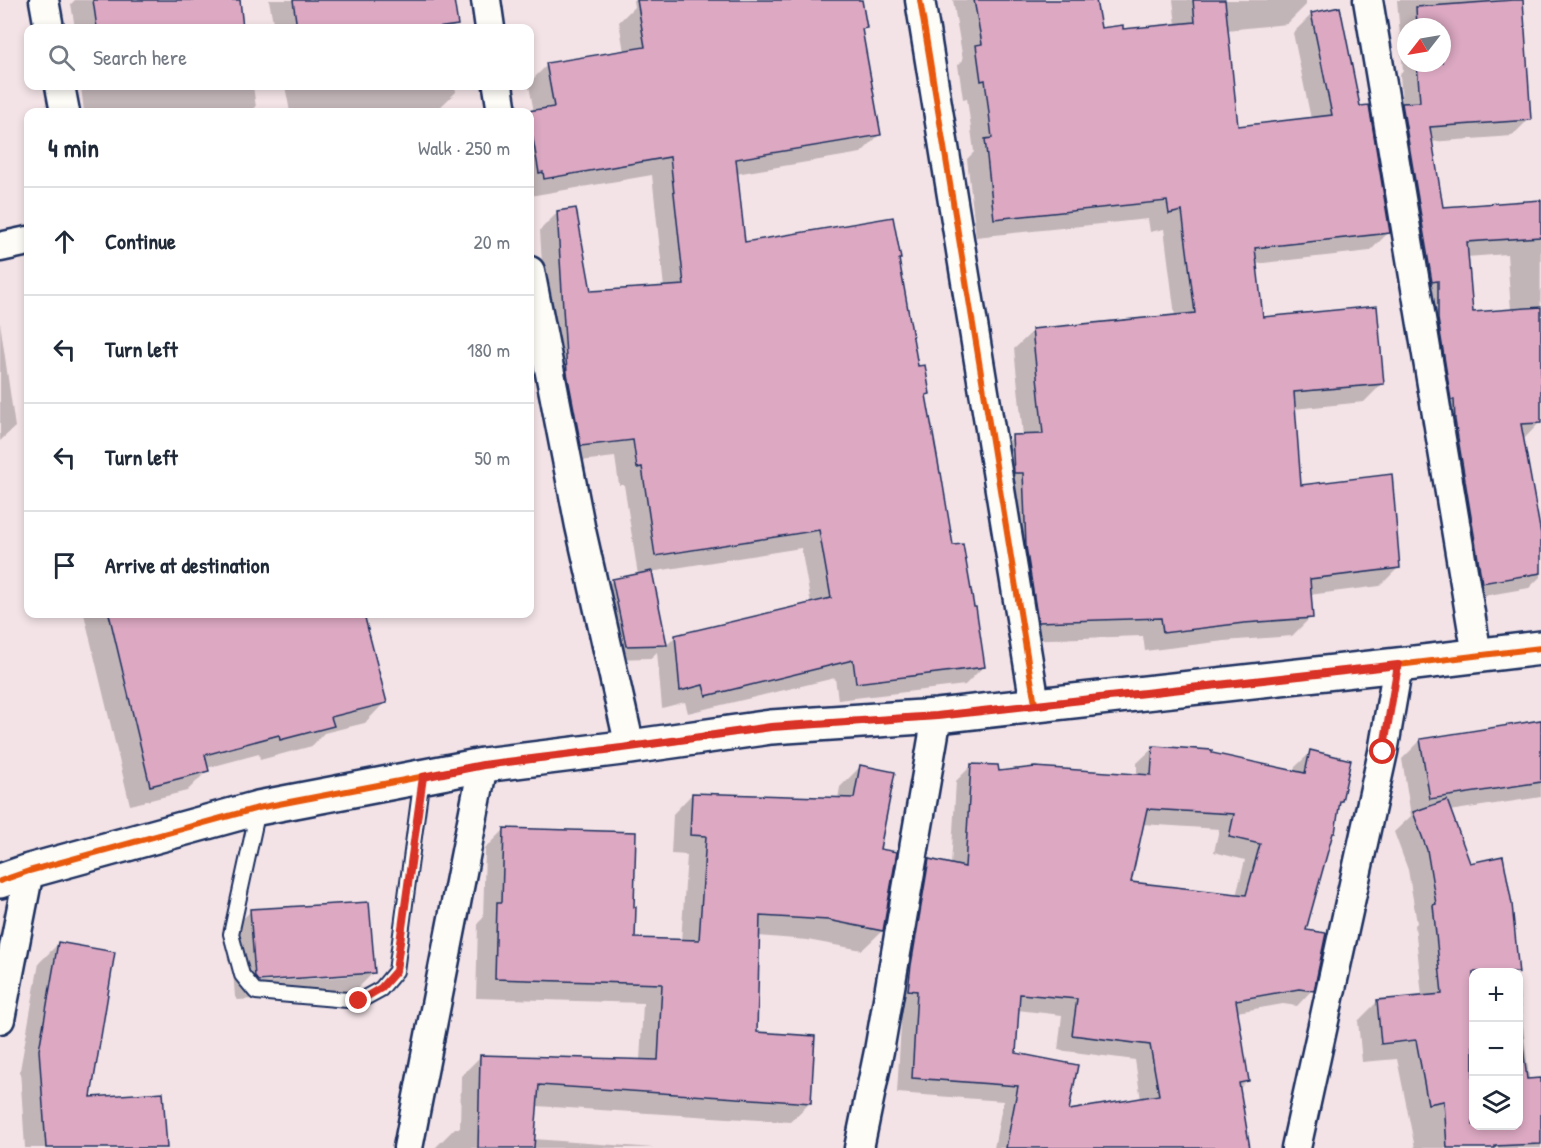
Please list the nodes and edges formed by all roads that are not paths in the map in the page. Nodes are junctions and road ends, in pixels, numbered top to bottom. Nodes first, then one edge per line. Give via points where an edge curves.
1 (44, 0) edge
2 (486, 0) edge
3 (920, 0) edge
4 (1368, 0) edge
5 (48, 24) edge
6 (489, 24) edge
7 (61, 90) edge
8 (499, 90) edge
9 (64, 108) edge
10 (501, 108) edge
11 (24, 242) edge
12 (0, 247) edge
13 (534, 291) edge
14 (1541, 648) edge
15 (1477, 655) junction
16 (1398, 665) junction
17 (1035, 704) junction
18 (937, 716) junction
19 (630, 747) junction
20 (483, 765) junction
21 (423, 777) junction
22 (258, 808) junction
23 (15, 876) edge
24 (0, 1019) edge
25 (408, 1148) edge
26 (859, 1148) edge
27 (1296, 1148) edge

1 - 5 street
2 - 6 street
3 - 17 street
4 - 15 street
7 - 9 street
8 - 10 street
11 - 12 street
13 - 19 street via 580,526
14 - 15 street
15 - 16 street
16 - 17 street
16 - 27 street via 1383,752
17 - 18 street
18 - 19 street via 771,727
18 - 26 street
19 - 20 street
20 - 21 street
20 - 25 street
21 - 22 street
21 - 22 lane via 396,971 381,988 359,1001 256,992 242,975 231,934
22 - 23 street
23 - 24 street

